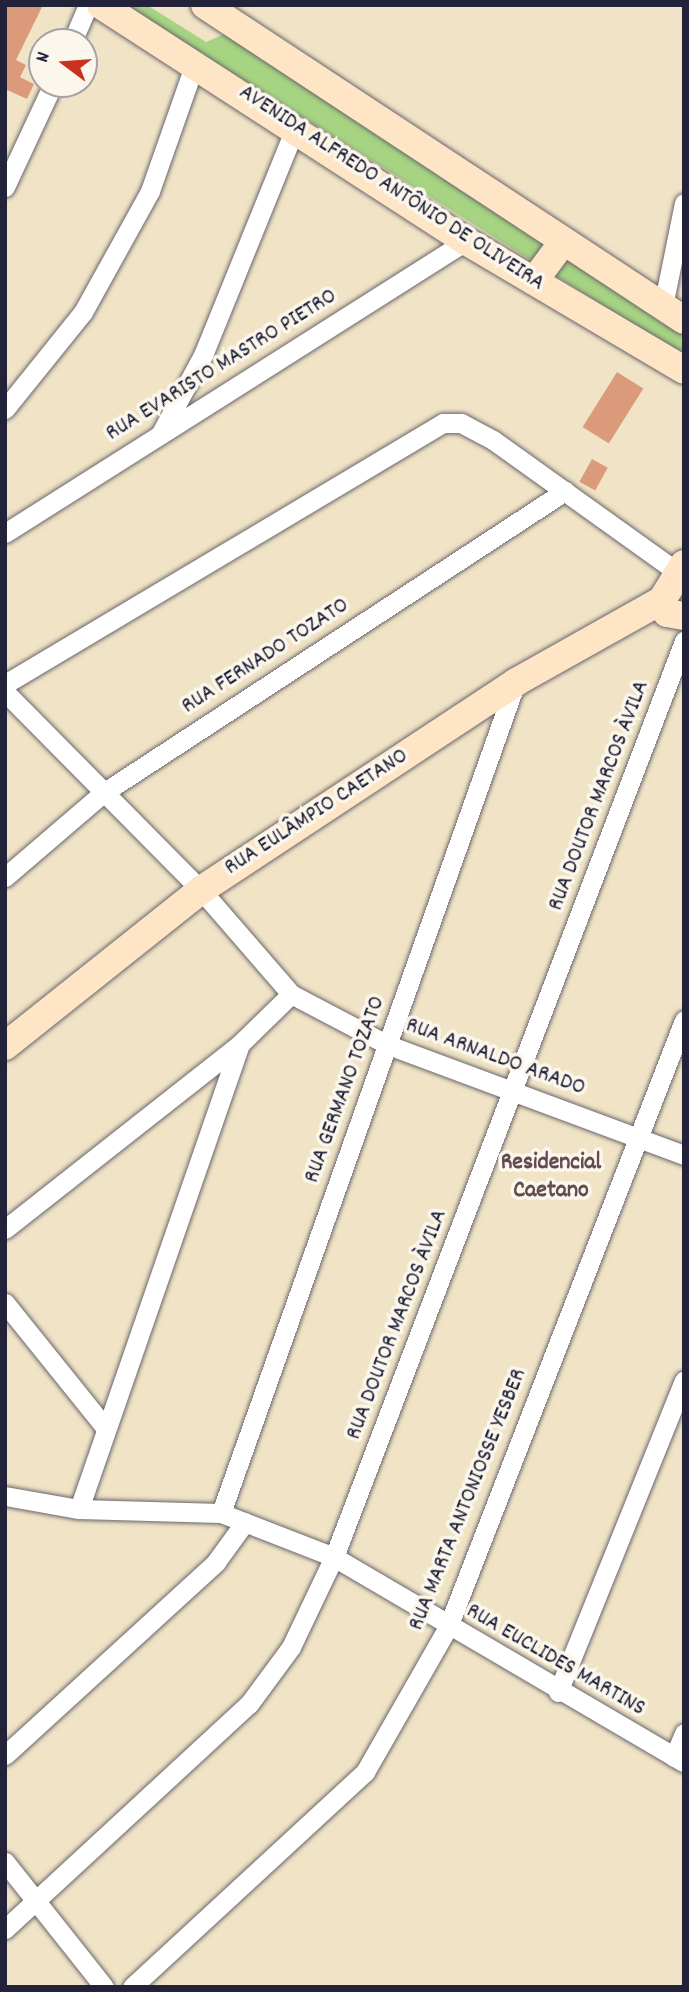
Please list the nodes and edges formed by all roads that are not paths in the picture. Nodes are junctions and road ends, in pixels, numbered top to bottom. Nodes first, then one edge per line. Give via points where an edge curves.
1 (88, 5) edge
2 (100, 5) edge
3 (205, 5) edge
4 (233, 12) edge
5 (78, 28) edge
6 (195, 63) junction
7 (46, 98) edge
8 (295, 128) junction
9 (5, 187) edge
10 (684, 203) edge
11 (466, 241) junction
12 (563, 242) junction
13 (534, 281) junction
14 (673, 313) edge
15 (684, 370) edge
16 (5, 409) edge
17 (160, 434) junction
18 (565, 491) junction
19 (5, 533) edge
20 (677, 565) edge
21 (665, 609) edge
22 (684, 641) edge
23 (516, 682) junction
24 (5, 684) edge
25 (5, 692) edge
26 (103, 793) junction
27 (5, 877) edge
28 (201, 890) junction
29 (290, 994) junction
30 (684, 1020) edge
31 (240, 1044) junction
32 (388, 1045) junction
33 (5, 1046) edge
34 (516, 1088) junction
35 (639, 1139) junction
36 (684, 1155) edge
37 (5, 1229) edge
38 (5, 1303) edge
39 (684, 1380) edge
40 (104, 1426) junction
41 (5, 1496) edge
42 (79, 1509) junction
43 (220, 1513) junction
44 (245, 1522) junction
45 (334, 1556) junction
46 (448, 1627) junction
47 (558, 1692) junction
48 (684, 1734) edge
49 (5, 1755) edge
50 (679, 1760) edge
51 (5, 1862) edge
52 (34, 1905) junction
53 (5, 1929) edge
54 (104, 1987) edge
55 (132, 1987) edge

1 - 5 street
2 - 6 main road, AVENIDA ALFREDO ANTÔNIO DE OLIVEIRA
3 - 4 main road
4 - 12 main road
6 - 8 main road, AVENIDA ALFREDO ANTÔNIO DE OLIVEIRA
6 - 16 street via 150,191 83,312
7 - 9 street
8 - 11 main road, AVENIDA ALFREDO ANTÔNIO DE OLIVEIRA
8 - 17 street via 241,269
10 - 14 street
11 - 13 main road, AVENIDA ALFREDO ANTÔNIO DE OLIVEIRA
11 - 17 street, RUA EVARISTO MASTRO PIETRO
12 - 13 main road
12 - 14 main road
13 - 15 main road, AVENIDA ALFREDO ANTÔNIO DE OLIVEIRA
17 - 19 street, RUA EVARISTO MASTRO PIETRO
18 - 20 street
18 - 24 street via 493,440 461,423 443,423
18 - 26 street, RUA FERNADO TOZATO
20 - 21 main road
21 - 23 main road, RUA EULÂMPIO CAETANO
22 - 34 street, RUA DOUTOR MARCOS ÀVILA
23 - 28 main road, RUA EULÂMPIO CAETANO
23 - 32 street, RUA GERMANO TOZATO
25 - 26 street, RUA ARNALDO ARADO
26 - 27 street, RUA FERNADO TOZATO
26 - 28 street, RUA ARNALDO ARADO
28 - 29 street, RUA ARNALDO ARADO
28 - 33 main road, RUA EULÂMPIO CAETANO
29 - 31 street
29 - 32 street, RUA ARNALDO ARADO
30 - 35 street, RUA MARTA ANTONIOSSE YESBER
31 - 37 street
31 - 40 street
32 - 34 street, RUA ARNALDO ARADO
32 - 43 street, RUA GERMANO TOZATO
34 - 35 street, RUA ARNALDO ARADO
34 - 45 street, RUA DOUTOR MARCOS ÀVILA
35 - 36 street, RUA ARNALDO ARADO
35 - 46 street, RUA MARTA ANTONIOSSE YESBER
38 - 40 street
39 - 47 street
40 - 42 street
41 - 42 street, RUA EUCLIDES MARTINS
42 - 43 street, RUA EUCLIDES MARTINS
43 - 44 street, RUA EUCLIDES MARTINS
44 - 45 street, RUA EUCLIDES MARTINS
44 - 49 street via 216,1562
45 - 46 street, RUA EUCLIDES MARTINS
45 - 52 street, RUA DOUTOR MARCOS ÀVILA via 291,1647 248,1704
46 - 47 street, RUA EUCLIDES MARTINS
46 - 55 street, RUA MARTA ANTONIOSSE YESBER via 365,1772 342,1800
47 - 50 street, RUA EUCLIDES MARTINS
48 - 50 street
51 - 52 street
52 - 53 street, RUA DOUTOR MARCOS ÀVILA
52 - 54 street

